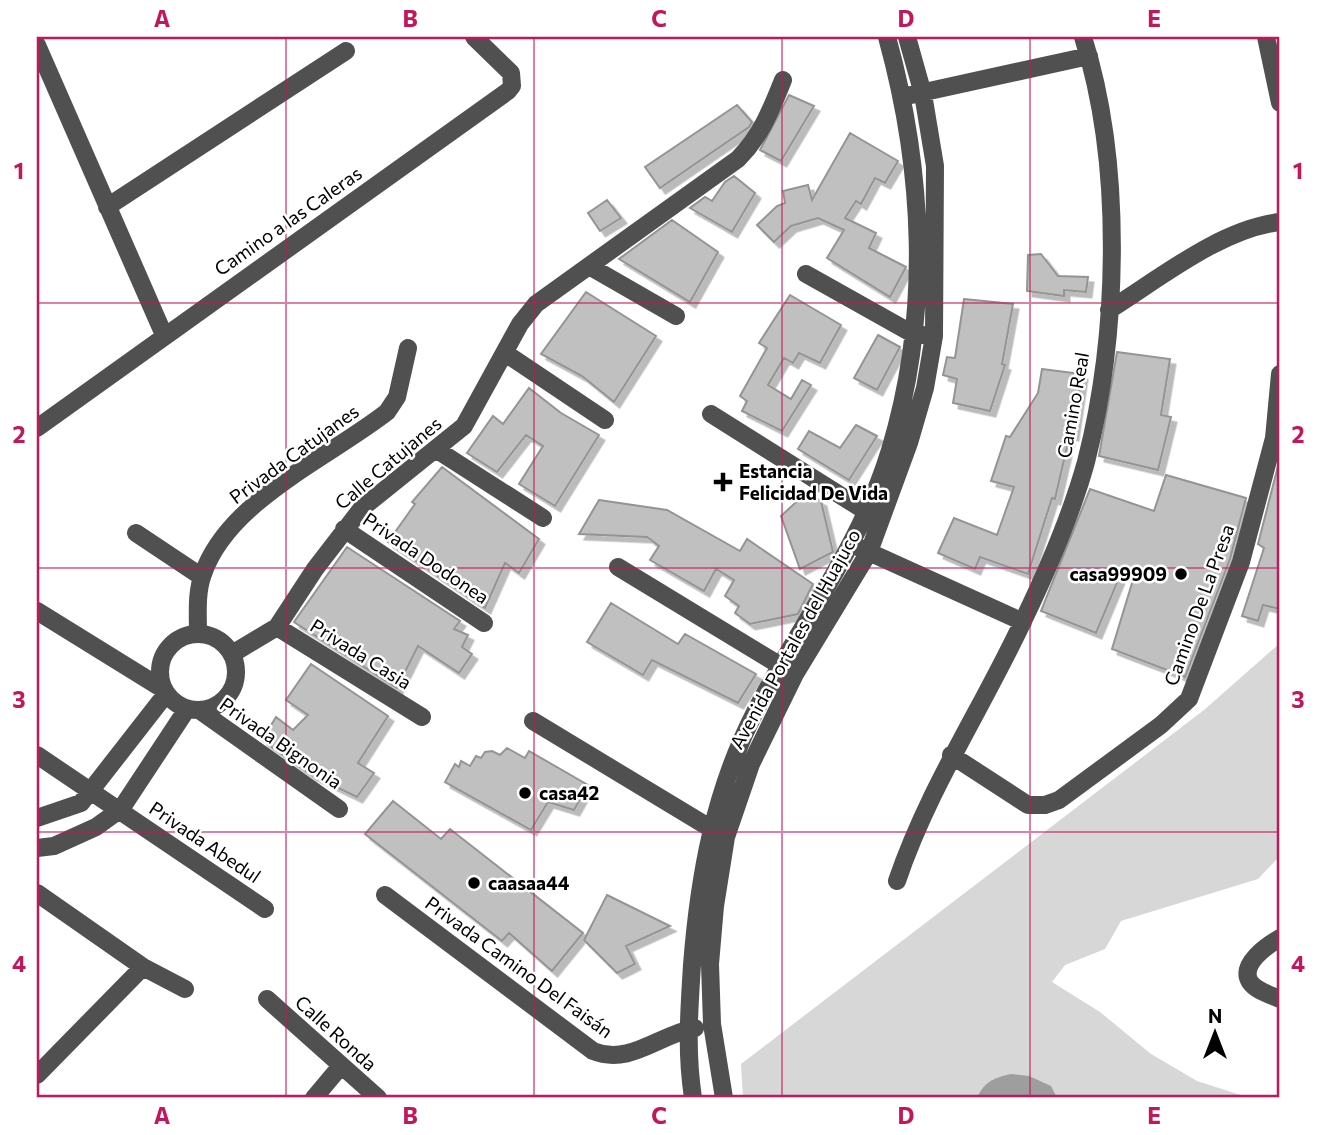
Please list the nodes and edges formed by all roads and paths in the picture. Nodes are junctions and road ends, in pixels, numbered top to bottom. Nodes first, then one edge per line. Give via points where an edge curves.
1 (474, 37) edge
2 (887, 37) edge
3 (907, 37) edge
4 (1083, 37) edge
5 (1266, 37) edge
6 (37, 45) edge
7 (346, 51) dead end
8 (1089, 56) junction
9 (783, 80) dead end
10 (923, 94) junction
11 (903, 96) junction
12 (1280, 103) edge
13 (107, 208) junction
14 (1280, 222) edge
15 (589, 266) junction
16 (806, 274) dead end
17 (1109, 310) junction
18 (676, 316) dead end
19 (913, 334) junction
20 (164, 335) junction
21 (934, 336) junction
22 (408, 348) dead end
23 (505, 353) junction
24 (1280, 374) edge
25 (711, 414) dead end
26 (605, 420) dead end
27 (37, 428) edge
28 (1277, 439) edge
29 (437, 450) junction
30 (874, 516) junction
31 (543, 518) dead end
32 (344, 529) junction
33 (136, 533) dead end
34 (852, 545) junction
35 (869, 552) junction
36 (618, 567) dead end
37 (202, 577) junction
38 (37, 611) edge
39 (1023, 622) junction
40 (484, 623) dead end
41 (277, 627) junction
42 (198, 634) junction
43 (232, 654) junction
44 (788, 670) junction
45 (164, 692) junction
46 (193, 710) junction
47 (422, 717) dead end
48 (533, 721) dead end
49 (37, 755) edge
50 (951, 755) junction
51 (92, 791) junction
52 (121, 810) junction
53 (339, 810) dead end
54 (37, 818) edge
55 (718, 833) junction
56 (37, 848) edge
57 (897, 881) dead end
58 (386, 895) dead end
59 (39, 900) edge
60 (265, 909) dead end
61 (1280, 939) edge
62 (144, 967) junction
63 (185, 989) dead end
64 (267, 999) dead end
65 (1280, 999) edge
66 (712, 1024) junction
67 (686, 1029) junction
68 (340, 1067) junction
69 (37, 1075) edge
70 (314, 1098) edge
71 (378, 1098) edge
72 (693, 1098) edge
73 (724, 1098) edge

1 - 20 street, Camino a las Caleras via 511,74 508,91
2 - 11 street, Avenida Portales del Huajuco
3 - 10 street, Avenida Portales del Huajuco
4 - 8 street, Camino Real
5 - 12 street
6 - 13 street
7 - 13 street
8 - 10 street
8 - 17 street, Camino Real via 1111,193
9 - 15 street via 766,121 745,152
10 - 11 street
10 - 21 street, Avenida Portales del Huajuco via 935,166
11 - 19 street, Avenida Portales del Huajuco via 919,246
13 - 20 street
14 - 17 street via 1229,236
15 - 18 street
15 - 23 street, Calle Catujanes via 536,304
16 - 19 street
17 - 39 street, Camino Real via 1102,381 1086,462 1058,543
19 - 21 street
19 - 30 street, Avenida Portales del Huajuco via 906,388
20 - 27 street, Camino a las Caleras
21 - 30 street, Avenida Portales del Huajuco via 925,388
22 - 37 street, Privada Catujanes via 397,397 387,412 234,524 210,556
23 - 26 street
23 - 29 street, Calle Catujanes via 464,426
24 - 28 street, Camino De La Presa
25 - 30 street
28 - 50 street, Camino De La Presa via 1241,562 1189,698 1161,725 1059,800 1045,805 1028,805
29 - 31 street
29 - 32 street, Calle Catujanes via 362,508
30 - 34 street, Avenida Portales del Huajuco
30 - 35 street, Avenida Portales del Huajuco
32 - 40 street, Privada Dodonea
32 - 41 street, Calle Catujanes
33 - 37 street
34 - 35 street
34 - 44 street, Avenida Portales del Huajuco
35 - 39 street
35 - 44 street, Avenida Portales del Huajuco
36 - 44 street
37 - 42 street, Privada Catujanes
38 - 45 street
39 - 50 street, Camino Real
41 - 43 street, Calle Catujanes
41 - 47 street, Privada Casia
42 - 43 street via 218,639
42 - 45 street via 174,642 165,652 160,664
43 - 46 street via 236,679 231,691 212,708
44 - 55 street, Avenida Portales del Huajuco via 732,763
45 - 46 street
45 - 51 street
46 - 52 street
46 - 53 street, Privada Bignonia
48 - 55 street
49 - 51 street, Privada Abedul
50 - 57 street, Camino Real via 915,828
51 - 52 street, Privada Abedul
51 - 54 street via 81,803
52 - 56 street via 54,846
52 - 60 street, Privada Abedul
55 - 66 street, Avenida Portales del Huajuco
55 - 67 street, Avenida Portales del Huajuco via 697,896
58 - 67 street, Privada Camino Del Faisán via 593,1051 630,1054
59 - 62 street
61 - 65 street via 1251,962 1251,982
62 - 63 street
62 - 69 street
64 - 68 street, Calle Ronda
66 - 67 street, Privada Camino Del Faisán
66 - 73 street, Avenida Portales del Huajuco
67 - 72 street, Avenida Portales del Huajuco
68 - 70 street
68 - 71 street, Calle Ronda

